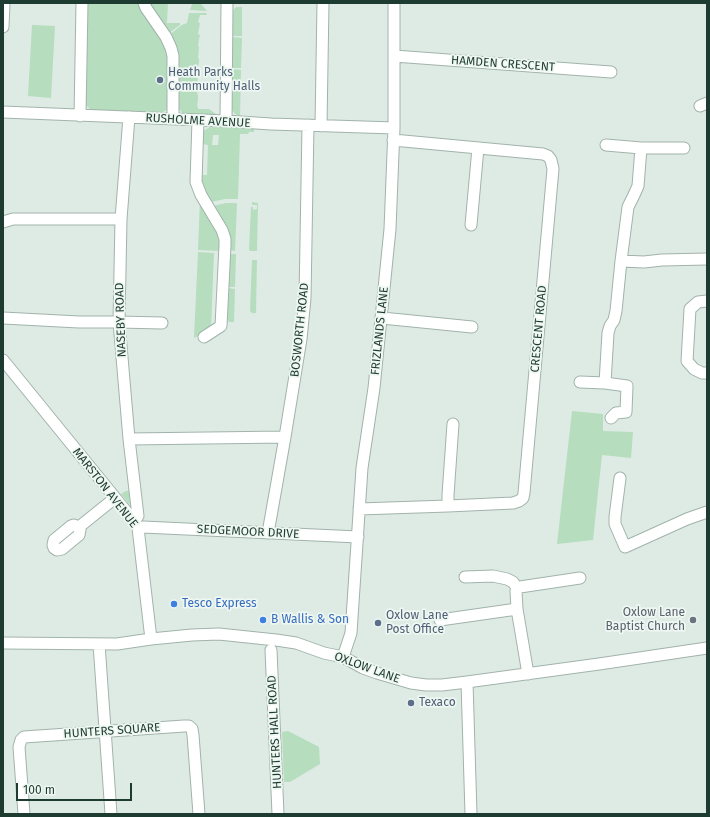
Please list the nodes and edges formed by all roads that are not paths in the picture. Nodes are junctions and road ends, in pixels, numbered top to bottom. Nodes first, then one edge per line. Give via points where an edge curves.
1 (4, 3) edge
2 (82, 3) edge
3 (144, 3) edge
4 (227, 3) edge
5 (323, 3) edge
6 (394, 3) edge
7 (3, 27) edge
8 (394, 56) junction
9 (611, 72) dead end
10 (3, 112) edge
11 (80, 116) junction
12 (129, 118) junction
13 (172, 119) junction
14 (198, 120) junction
15 (226, 122) junction
16 (308, 125) junction
17 (321, 126) junction
18 (394, 128) junction
19 (393, 140) junction
20 (606, 145) dead end
21 (478, 148) junction
22 (641, 148) junction
23 (684, 148) dead end
24 (121, 219) junction
25 (3, 222) edge
26 (471, 225) dead end
27 (707, 259) edge
28 (621, 261) junction
29 (707, 301) edge
30 (3, 318) edge
31 (382, 318) junction
32 (119, 322) junction
33 (162, 323) dead end
34 (472, 327) dead end
35 (204, 337) dead end
36 (3, 360) edge
37 (707, 373) edge
38 (580, 382) dead end
39 (605, 383) junction
40 (611, 418) dead end
41 (452, 424) dead end
42 (285, 437) junction
43 (129, 439) junction
44 (620, 478) dead end
45 (115, 498) junction
46 (448, 506) junction
47 (359, 510) junction
48 (707, 513) edge
49 (136, 524) junction
50 (79, 527) dead end
51 (268, 533) junction
52 (358, 537) junction
53 (465, 577) dead end
54 (580, 578) dead end
55 (517, 588) junction
56 (517, 609) junction
57 (440, 620) dead end
58 (151, 639) junction
59 (3, 643) edge
60 (99, 644) junction
61 (707, 648) edge
62 (271, 650) dead end
63 (343, 657) junction
64 (528, 674) junction
65 (467, 682) junction
66 (105, 732) junction
67 (24, 814) edge
68 (111, 814) edge
69 (198, 814) edge
70 (278, 814) edge
71 (471, 814) edge

1 - 7 street
2 - 11 street
3 - 13 street via 166,37 174,56
4 - 15 street
5 - 17 street
6 - 8 street, FRIZLANDS LANE
8 - 9 street, HAMDEN CRESCENT
8 - 18 street, FRIZLANDS LANE
10 - 11 street, RUSHOLME AVENUE
11 - 12 street, RUSHOLME AVENUE
12 - 13 street, RUSHOLME AVENUE
12 - 24 street, NASEBY ROAD
13 - 14 street, RUSHOLME AVENUE
14 - 15 street, RUSHOLME AVENUE
14 - 35 street via 196,182 225,239 221,326
15 - 16 street, RUSHOLME AVENUE
16 - 17 street, RUSHOLME AVENUE
16 - 42 street, BOSWORTH ROAD via 306,298
17 - 18 street, RUSHOLME AVENUE
18 - 19 street, FRIZLANDS LANE
19 - 21 street, CRESCENT ROAD
19 - 31 street, FRIZLANDS LANE via 390,230
20 - 22 street
21 - 26 street
21 - 46 street, CRESCENT ROAD via 543,154 551,160 553,169 523,498 513,503
22 - 23 street
22 - 28 street via 638,186 628,207
24 - 25 street via 13,219
24 - 32 street, NASEBY ROAD
27 - 28 street
28 - 39 street via 616,311 608,333
29 - 37 street via 698,302 690,309 687,361 694,369
30 - 32 street
31 - 34 street
31 - 47 street, FRIZLANDS LANE via 362,468
32 - 33 street
32 - 43 street, NASEBY ROAD
36 - 45 street, MARSTON AVENUE
38 - 39 street
39 - 40 street via 627,386 626,412 616,413
41 - 46 street
42 - 43 street
42 - 51 street, BOSWORTH ROAD
43 - 49 street, NASEBY ROAD via 138,516
44 - 48 street via 614,517 625,547 687,519
45 - 49 street, MARSTON AVENUE
45 - 50 street
46 - 47 street, CRESCENT ROAD
47 - 52 street, FRIZLANDS LANE
49 - 51 street, SEDGEMOOR DRIVE via 143,527
49 - 58 street, MARSTON AVENUE
51 - 52 street, SEDGEMOOR DRIVE
52 - 63 street, FRIZLANDS LANE via 351,634
53 - 55 street via 493,576 513,582
54 - 55 street
55 - 56 street
56 - 57 street
56 - 64 street
58 - 60 street, OXLOW LANE
58 - 63 street, OXLOW LANE via 219,634 296,643
59 - 60 street, OXLOW LANE
60 - 66 street
61 - 64 street, OXLOW LANE
62 - 70 street, HUNTERS HALL ROAD
63 - 65 street, OXLOW LANE via 363,668 411,683 442,685
64 - 65 street, OXLOW LANE
65 - 71 street
66 - 67 street, HUNTERS SQUARE via 30,736 21,740 19,747
66 - 68 street
66 - 69 street, HUNTERS SQUARE via 189,726 193,735

